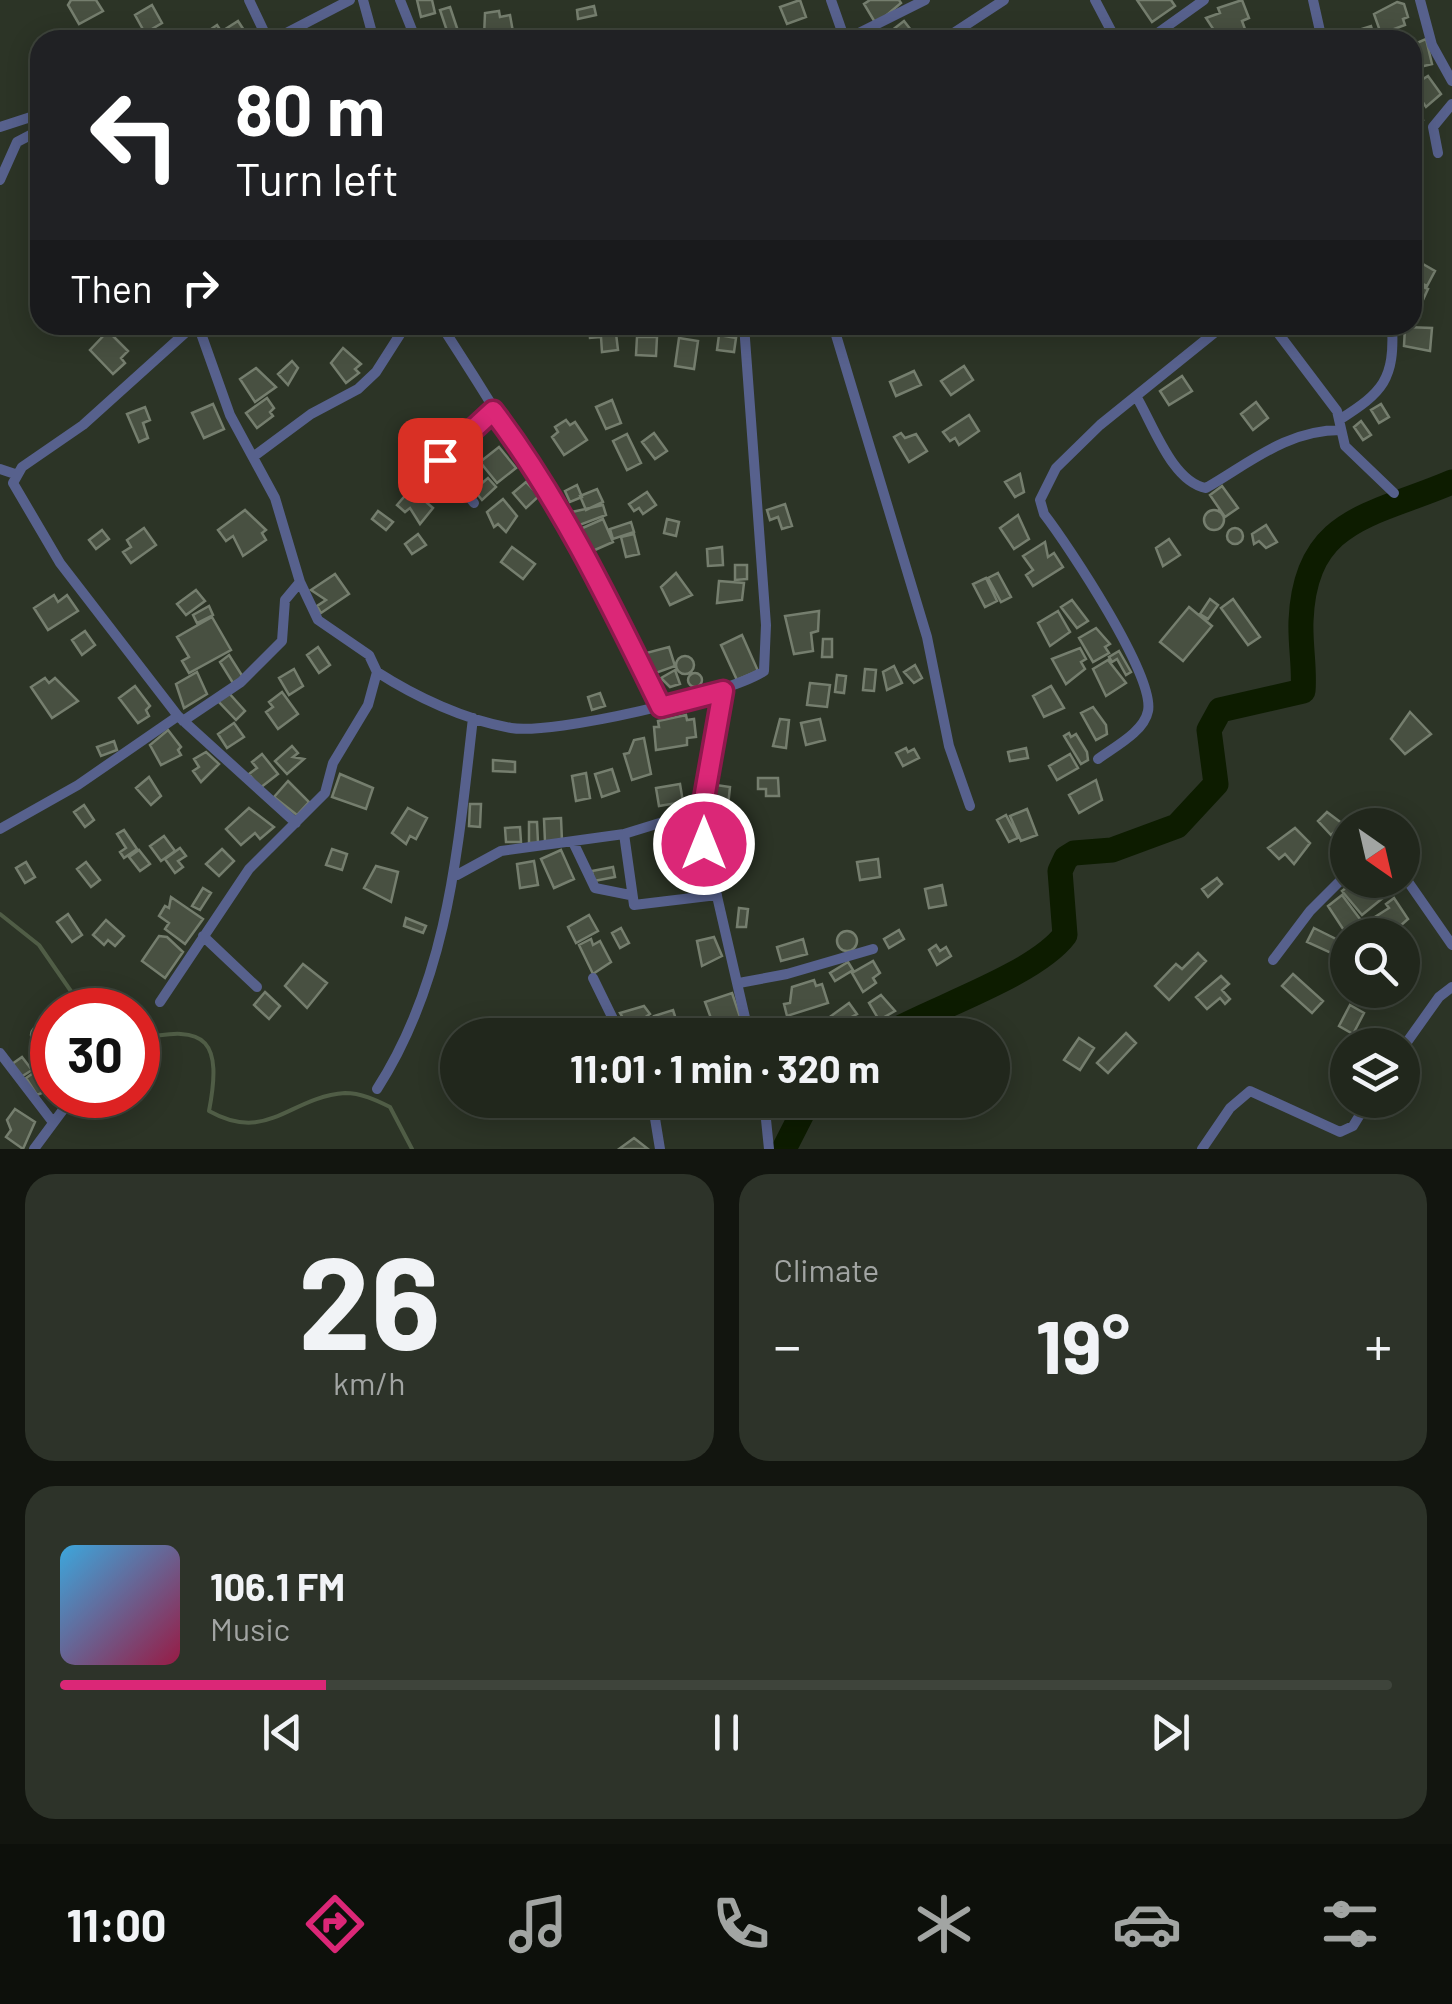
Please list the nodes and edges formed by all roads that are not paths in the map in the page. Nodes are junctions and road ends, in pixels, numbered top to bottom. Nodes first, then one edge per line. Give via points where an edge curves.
1 (249, 0) edge
2 (350, 0) edge
3 (363, 0) edge
4 (400, 0) edge
5 (831, 0) edge
6 (926, 0) edge
7 (1004, 0) edge
8 (1095, 0) edge
9 (1204, 0) edge
10 (1312, 0) edge
11 (1420, 0) edge
12 (265, 30) edge
13 (290, 30) edge
14 (371, 30) edge
15 (412, 30) edge
16 (842, 30) edge
17 (865, 30) edge
18 (958, 30) edge
19 (1111, 30) edge
20 (1164, 30) edge
21 (1320, 30) edge
22 (1452, 81) edge
23 (1452, 104) edge
24 (30, 117) edge
25 (0, 127) edge
26 (30, 135) edge
27 (1438, 153) dead end
28 (0, 180) edge
29 (185, 335) edge
30 (200, 335) edge
31 (400, 335) edge
32 (447, 335) edge
33 (745, 335) edge
34 (835, 335) edge
35 (1212, 335) edge
36 (1280, 335) edge
37 (1392, 335) edge
38 (1136, 396) junction
39 (493, 411) junction
40 (1340, 425) junction
41 (253, 458) junction
42 (0, 469) edge
43 (15, 474) junction
44 (1394, 494) dead end
45 (474, 503) dead end
46 (300, 582) junction
47 (377, 672) junction
48 (723, 691) junction
49 (661, 707) junction
50 (473, 718) junction
51 (180, 719) junction
52 (1098, 759) dead end
53 (970, 806) dead end
54 (702, 810) junction
55 (296, 823) junction
56 (0, 829) edge
57 (624, 834) junction
58 (573, 842) junction
59 (456, 875) junction
60 (1330, 891) edge
61 (717, 894) junction
62 (630, 895) junction
63 (1420, 898) edge
64 (202, 936) junction
65 (1452, 944) edge
66 (873, 949) dead end
67 (1273, 960) dead end
68 (593, 978) dead end
69 (738, 983) junction
70 (257, 987) dead end
71 (1452, 987) edge
72 (160, 1002) dead end
73 (611, 1018) edge
74 (745, 1018) edge
75 (1419, 1028) edge
76 (0, 1053) edge
77 (378, 1089) dead end
78 (55, 1118) edge
79 (655, 1118) edge
80 (766, 1118) edge
81 (1358, 1118) edge
82 (52, 1121) junction
83 (34, 1149) edge
84 (660, 1149) edge
85 (769, 1149) edge
86 (1202, 1149) edge

1 - 12 street
2 - 13 street
3 - 14 street
4 - 15 street
5 - 16 street
6 - 17 street
7 - 18 street
8 - 19 street
9 - 20 street
10 - 21 street
11 - 22 street via 1432,46
23 - 27 street via 1433,127
24 - 25 street
26 - 28 street via 17,142
29 - 43 street
30 - 41 street
31 - 41 street via 358,390 311,414
32 - 39 street
33 - 48 street via 768,665
34 - 53 street via 927,637 948,746
35 - 38 street
36 - 40 street via 1328,398
37 - 40 street via 1391,370 1377,395
38 - 40 street via 1184,477 1206,488 1270,446
38 - 52 street via 1056,468 1040,500 1123,641 1146,696 1142,724
39 - 45 street via 440,460
39 - 49 street via 566,529
40 - 44 street via 1346,446
41 - 46 street via 281,515
42 - 43 street
43 - 51 street via 13,483 60,563
46 - 47 street via 318,620 369,654
46 - 51 street via 285,600 282,642 241,682
47 - 50 street
47 - 55 street via 325,793
48 - 49 street
48 - 54 street
49 - 50 street via 516,729
50 - 59 street
51 - 55 street
51 - 56 street
54 - 57 street
54 - 61 street
55 - 64 street via 249,869
57 - 58 street
57 - 62 street
58 - 59 street via 501,851
58 - 62 street via 595,888
59 - 77 street via 430,976
60 - 67 street
61 - 62 street via 637,905
61 - 69 street
63 - 65 street
64 - 70 street
64 - 72 street
66 - 69 street
68 - 73 street
69 - 74 street
71 - 75 street
76 - 82 street
78 - 82 street
79 - 84 street
80 - 85 street
81 - 86 street via 1340,1132 1250,1091
82 - 83 street

